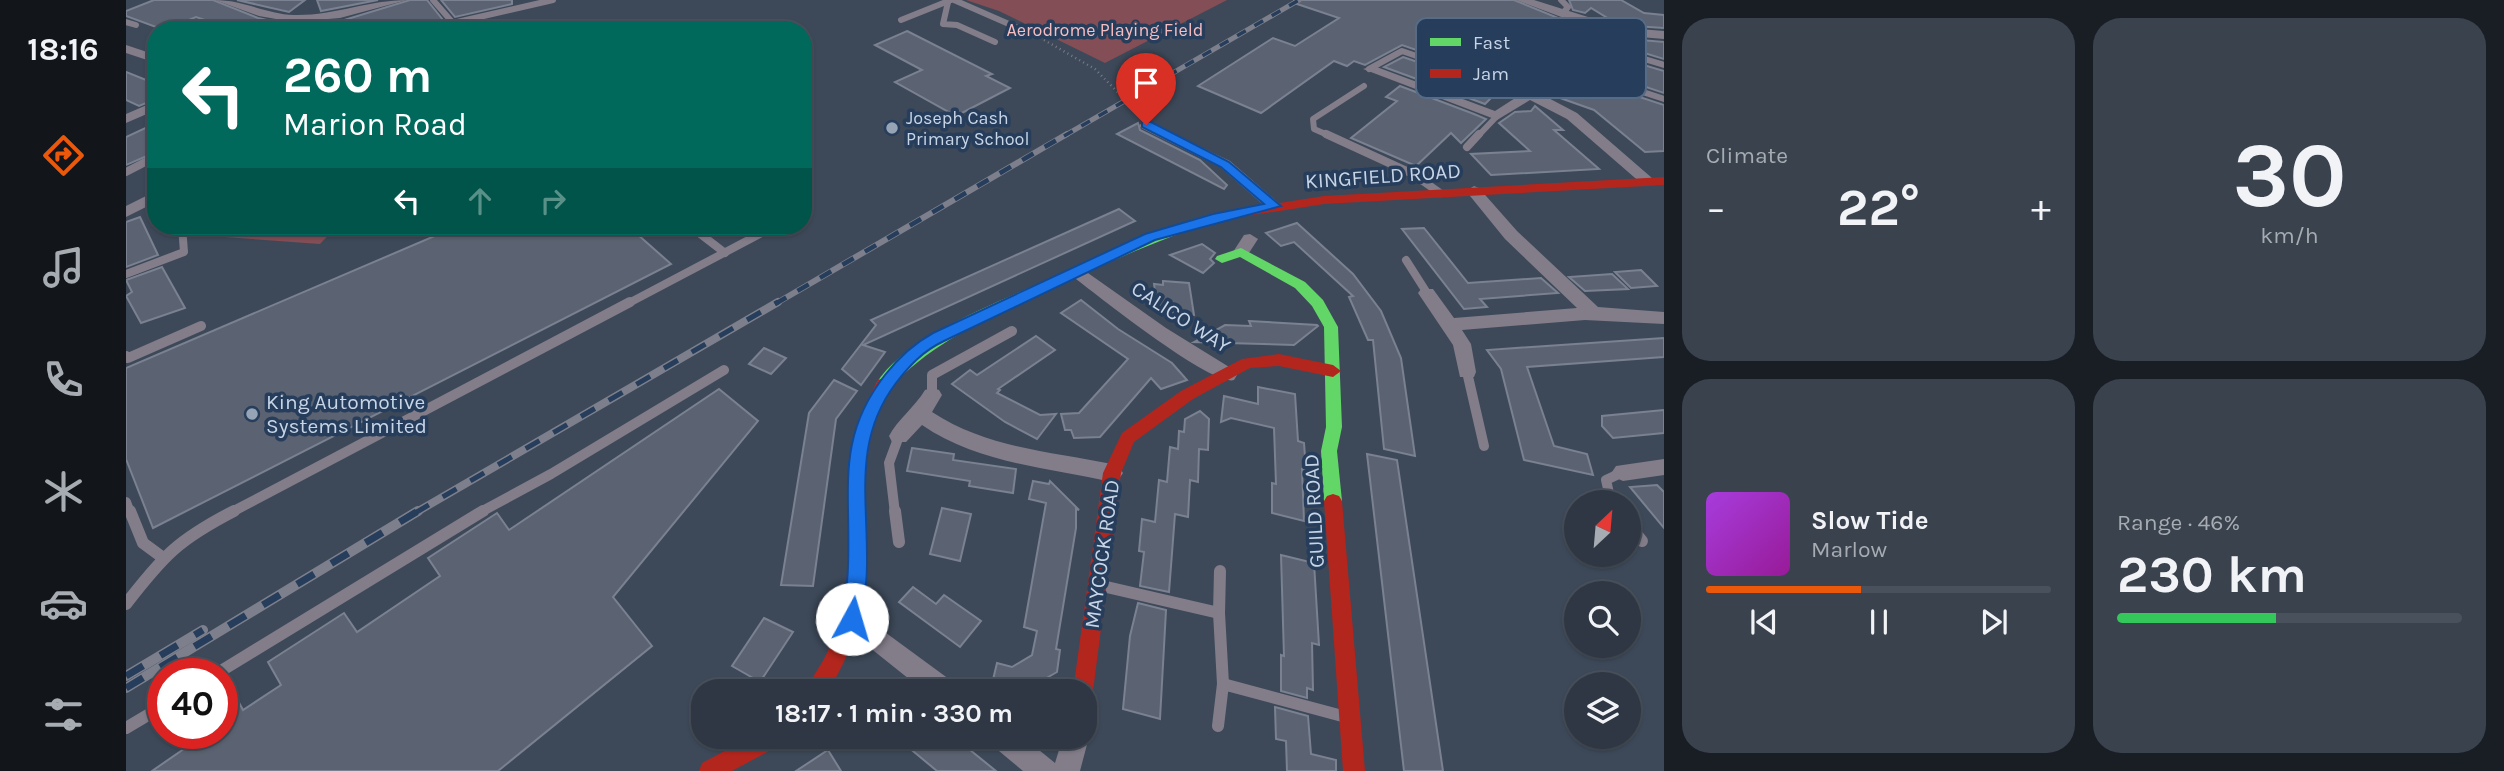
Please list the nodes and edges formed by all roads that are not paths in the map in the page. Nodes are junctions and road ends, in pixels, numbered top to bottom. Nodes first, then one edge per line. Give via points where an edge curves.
1 (221, 0) edge
2 (401, 0) edge
3 (433, 0) edge
4 (553, 0) edge
5 (1521, 0) edge
6 (951, 1) edge
7 (1562, 6) edge
8 (295, 18) junction
9 (1582, 18) edge
10 (901, 20) dead end
11 (291, 21) edge
12 (451, 21) edge
13 (462, 21) edge
14 (126, 22) edge
15 (136, 25) dead end
16 (1646, 33) edge
17 (1664, 35) edge
18 (1031, 36) road end
19 (995, 42) dead end
20 (126, 49) edge
21 (147, 56) edge
22 (1416, 56) edge
23 (1646, 60) edge
24 (1664, 65) edge
25 (1368, 69) joint
26 (1364, 86) dead end
27 (1416, 86) edge
28 (1646, 93) edge
29 (1448, 98) edge
30 (1524, 98) edge
31 (1536, 98) edge
32 (1664, 99) edge
33 (147, 109) edge
34 (1497, 116) junction
35 (127, 117) edge
36 (1146, 125) road end
37 (1467, 147) dead end
38 (147, 161) edge
39 (126, 172) edge
40 (1647, 181) junction
41 (1664, 181) edge
42 (1474, 191) junction
43 (1440, 193) junction
44 (147, 200) edge
45 (1274, 206) junction
46 (129, 208) edge
47 (182, 235) edge
48 (702, 235) edge
49 (758, 235) edge
50 (725, 253) junction
51 (1222, 259) dead end
52 (1406, 260) dead end
53 (1077, 272) junction
54 (126, 274) edge
55 (1427, 293) joint
56 (1594, 314) junction
57 (1664, 318) edge
58 (1451, 325) junction
59 (201, 326) dead end
60 (1012, 331) dead end
61 (126, 356) edge
62 (724, 370) dead end
63 (1333, 371) junction
64 (1466, 372) joint
65 (1227, 375) junction
66 (932, 395) joint
67 (920, 414) junction
68 (899, 436) joint
69 (1484, 446) dead end
70 (1664, 467) edge
71 (1623, 472) joint
72 (1112, 473) junction
73 (1608, 490) edge
74 (126, 502) edge
75 (899, 542) dead end
76 (163, 557) junction
77 (1220, 571) dead end
78 (1098, 585) junction
79 (126, 604) edge
80 (1219, 613) junction
81 (852, 619) junction
82 (238, 661) edge
83 (823, 679) edge
84 (929, 679) edge
85 (1085, 679) edge
86 (1223, 684) junction
87 (147, 716) edge
88 (1350, 718) junction
89 (1218, 726) dead end
90 (126, 728) edge
91 (750, 749) edge
92 (1017, 749) edge
93 (1072, 749) edge
94 (710, 771) edge
95 (1045, 771) edge
96 (1066, 771) edge
97 (1354, 771) edge

1 - 8 street via 270,16
2 - 8 street
3 - 12 lane
4 - 13 lane
5 - 7 street
6 - 10 lane
6 - 18 lane
6 - 19 lane via 943,24 957,25
7 - 9 street
8 - 11 street
14 - 15 lane
16 - 17 street
20 - 21 street
22 - 25 lane via 1402,51
23 - 24 lane
25 - 27 street
26 - 43 lane via 1313,119 1314,129 1413,174
28 - 32 lane
29 - 34 street
30 - 34 street
31 - 40 street via 1572,117
33 - 35 street
34 - 37 lane
36 - 45 street via 1225,164
38 - 39 lane
40 - 41 street, KINGFIELD ROAD
40 - 42 street, KINGFIELD ROAD
42 - 43 street, KINGFIELD ROAD
42 - 56 street via 1511,235
43 - 45 street, KINGFIELD ROAD
44 - 46 street
45 - 53 street, KINGFIELD ROAD via 1150,237
47 - 54 lane via 184,251
48 - 50 lane
49 - 50 lane
50 - 76 lane via 192,533
51 - 63 street, GUILD ROAD via 1245,245 1318,303 1331,327
52 - 55 lane
53 - 65 street, CALICO WAY
53 - 81 street, KINGFIELD ROAD via 922,346 871,404 857,456 858,568
55 - 58 street
56 - 57 street
56 - 58 street
58 - 64 street via 1462,344
59 - 61 lane
60 - 66 lane via 932,375
62 - 82 lane
63 - 65 street, MAYCOCK ROAD via 1278,359 1247,363
63 - 88 street, GUILD ROAD via 1334,427 1329,451
64 - 69 lane
65 - 72 street, MAYCOCK ROAD via 1130,435
66 - 67 street
67 - 68 street
67 - 72 street via 975,445 1034,461 1066,461
68 - 75 lane via 889,463
70 - 71 street
71 - 73 lane via 1606,480
72 - 78 street, MAYCOCK ROAD
74 - 76 lane via 143,543
76 - 79 lane
77 - 80 lane
78 - 80 lane
78 - 85 street, MAYCOCK ROAD
80 - 86 lane
81 - 83 street, KINGFIELD ROAD via 845,643
81 - 84 street
86 - 88 lane
86 - 89 lane
87 - 90 lane
88 - 97 street, GUILD ROAD
91 - 94 street
92 - 95 street
93 - 96 street

